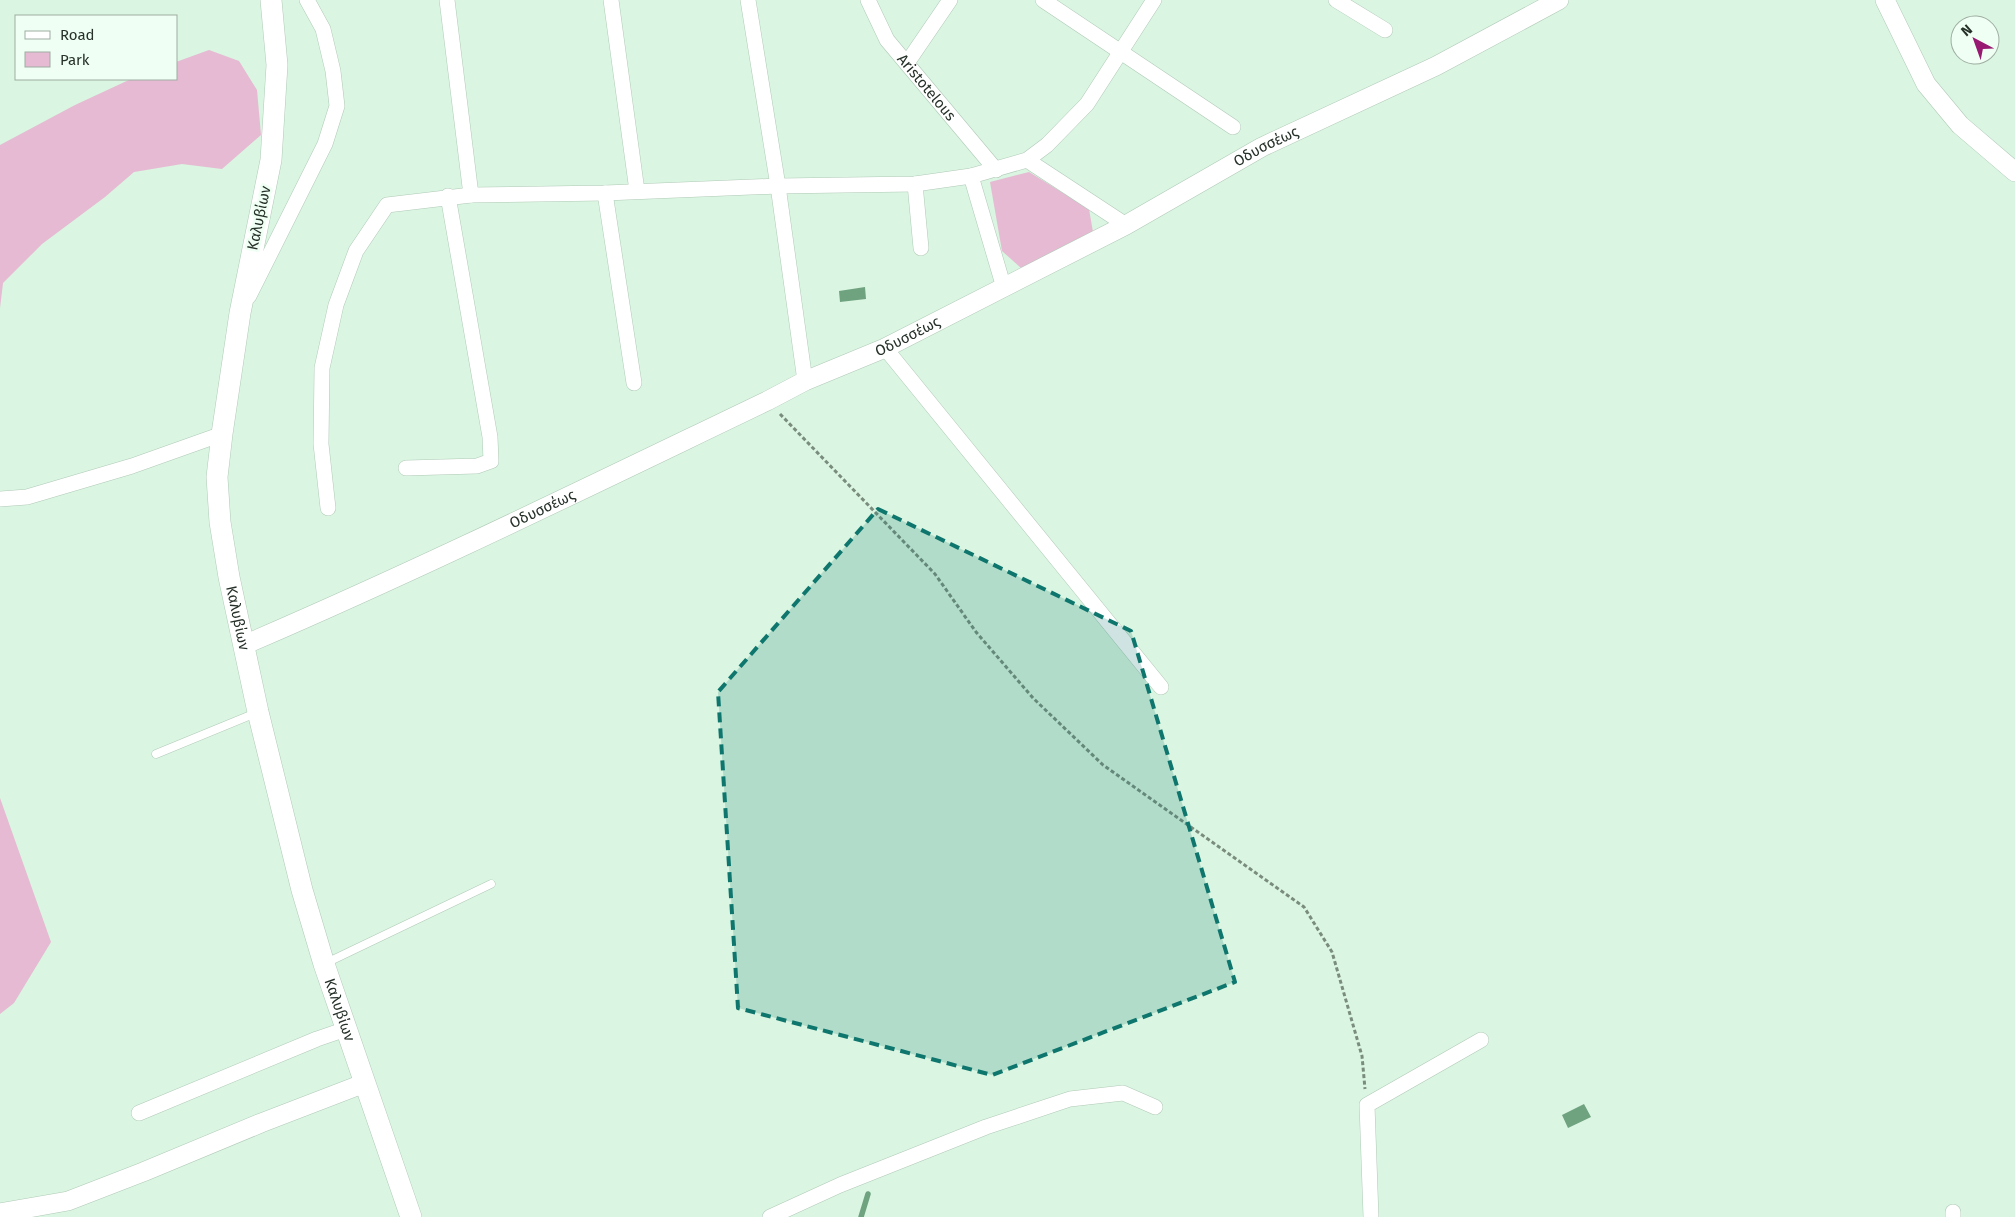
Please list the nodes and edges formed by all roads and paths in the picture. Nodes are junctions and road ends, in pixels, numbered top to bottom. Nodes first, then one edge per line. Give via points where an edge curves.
1 (271, 0) edge
2 (307, 0) edge
3 (447, 0) edge
4 (610, 0) edge
5 (748, 0) edge
6 (868, 0) edge
7 (950, 0) edge
8 (1043, 0) edge
9 (1154, 0) edge
10 (1336, 0) edge
11 (1559, 0) edge
12 (1884, 0) edge
13 (1385, 30) dead end
14 (1121, 51) junction
15 (907, 63) junction
16 (1233, 127) dead end
17 (1027, 160) junction
18 (996, 170) junction
19 (2015, 172) edge
20 (971, 176) junction
21 (915, 184) junction
22 (778, 186) junction
23 (638, 191) junction
24 (605, 193) junction
25 (471, 195) junction
26 (448, 196) junction
27 (1126, 225) junction
28 (921, 248) dead end
29 (1004, 288) junction
30 (240, 313) junction
31 (885, 348) junction
32 (805, 381) junction
33 (634, 383) dead end
34 (767, 401) junction
35 (222, 434) junction
36 (406, 468) dead end
37 (0, 498) edge
38 (328, 508) dead end
39 (244, 646) junction
40 (1161, 687) dead end
41 (258, 712) junction
42 (156, 754) dead end
43 (491, 884) dead end
44 (324, 964) junction
45 (346, 1029) junction
46 (1480, 1040) dead end
47 (365, 1083) junction
48 (1367, 1105) junction
49 (1155, 1107) dead end
50 (139, 1113) dead end
51 (0, 1213) edge
52 (411, 1217) edge
53 (770, 1217) edge
54 (1371, 1217) edge

1 - 30 main road, Καλυβίων via 277,65 271,160
2 - 30 street via 322,30 333,71 337,106 325,144
3 - 25 street
4 - 23 street
5 - 22 street
6 - 15 street, Aristotelous via 887,40
7 - 15 street
8 - 14 street
9 - 14 street
10 - 13 street
11 - 27 street, Οδυσσέως via 1436,66 1262,147
12 - 19 street via 1926,84 1960,125
14 - 16 street
14 - 17 street via 1087,104 1047,146
15 - 18 street, Aristotelous
17 - 18 street
17 - 27 street
18 - 20 street
20 - 21 street
20 - 29 street
21 - 22 street
21 - 28 street
22 - 23 street
22 - 32 street
23 - 24 street
24 - 25 street
24 - 33 street
25 - 26 street
26 - 36 street via 490,437 491,461 477,466
26 - 38 street via 387,205 356,251 336,305 322,368 320,444
27 - 29 street, Οδυσσέως
29 - 31 street, Οδυσσέως
30 - 35 main road, Καλυβίων
31 - 32 street, Οδυσσέως
31 - 40 street
32 - 34 street, Οδυσσέως
34 - 39 street, Οδυσσέως via 498,530
34 - 48 path via 935,574 976,632 1033,698 1074,739 1104,765 1304,907 1332,952 1362,1056
35 - 37 street via 132,466 28,497
35 - 39 main road, Καλυβίων via 217,477 220,522
39 - 41 main road, Καλυβίων
41 - 42 lane
41 - 44 main road, Καλυβίων via 284,822
43 - 44 lane
44 - 45 main road, Καλυβίων
45 - 47 main road, Καλυβίων
45 - 50 street
46 - 48 street
47 - 51 street via 68,1201
47 - 52 main road, Καλυβίων
48 - 54 street
49 - 53 street via 1123,1094 1070,1099 986,1127 840,1185

